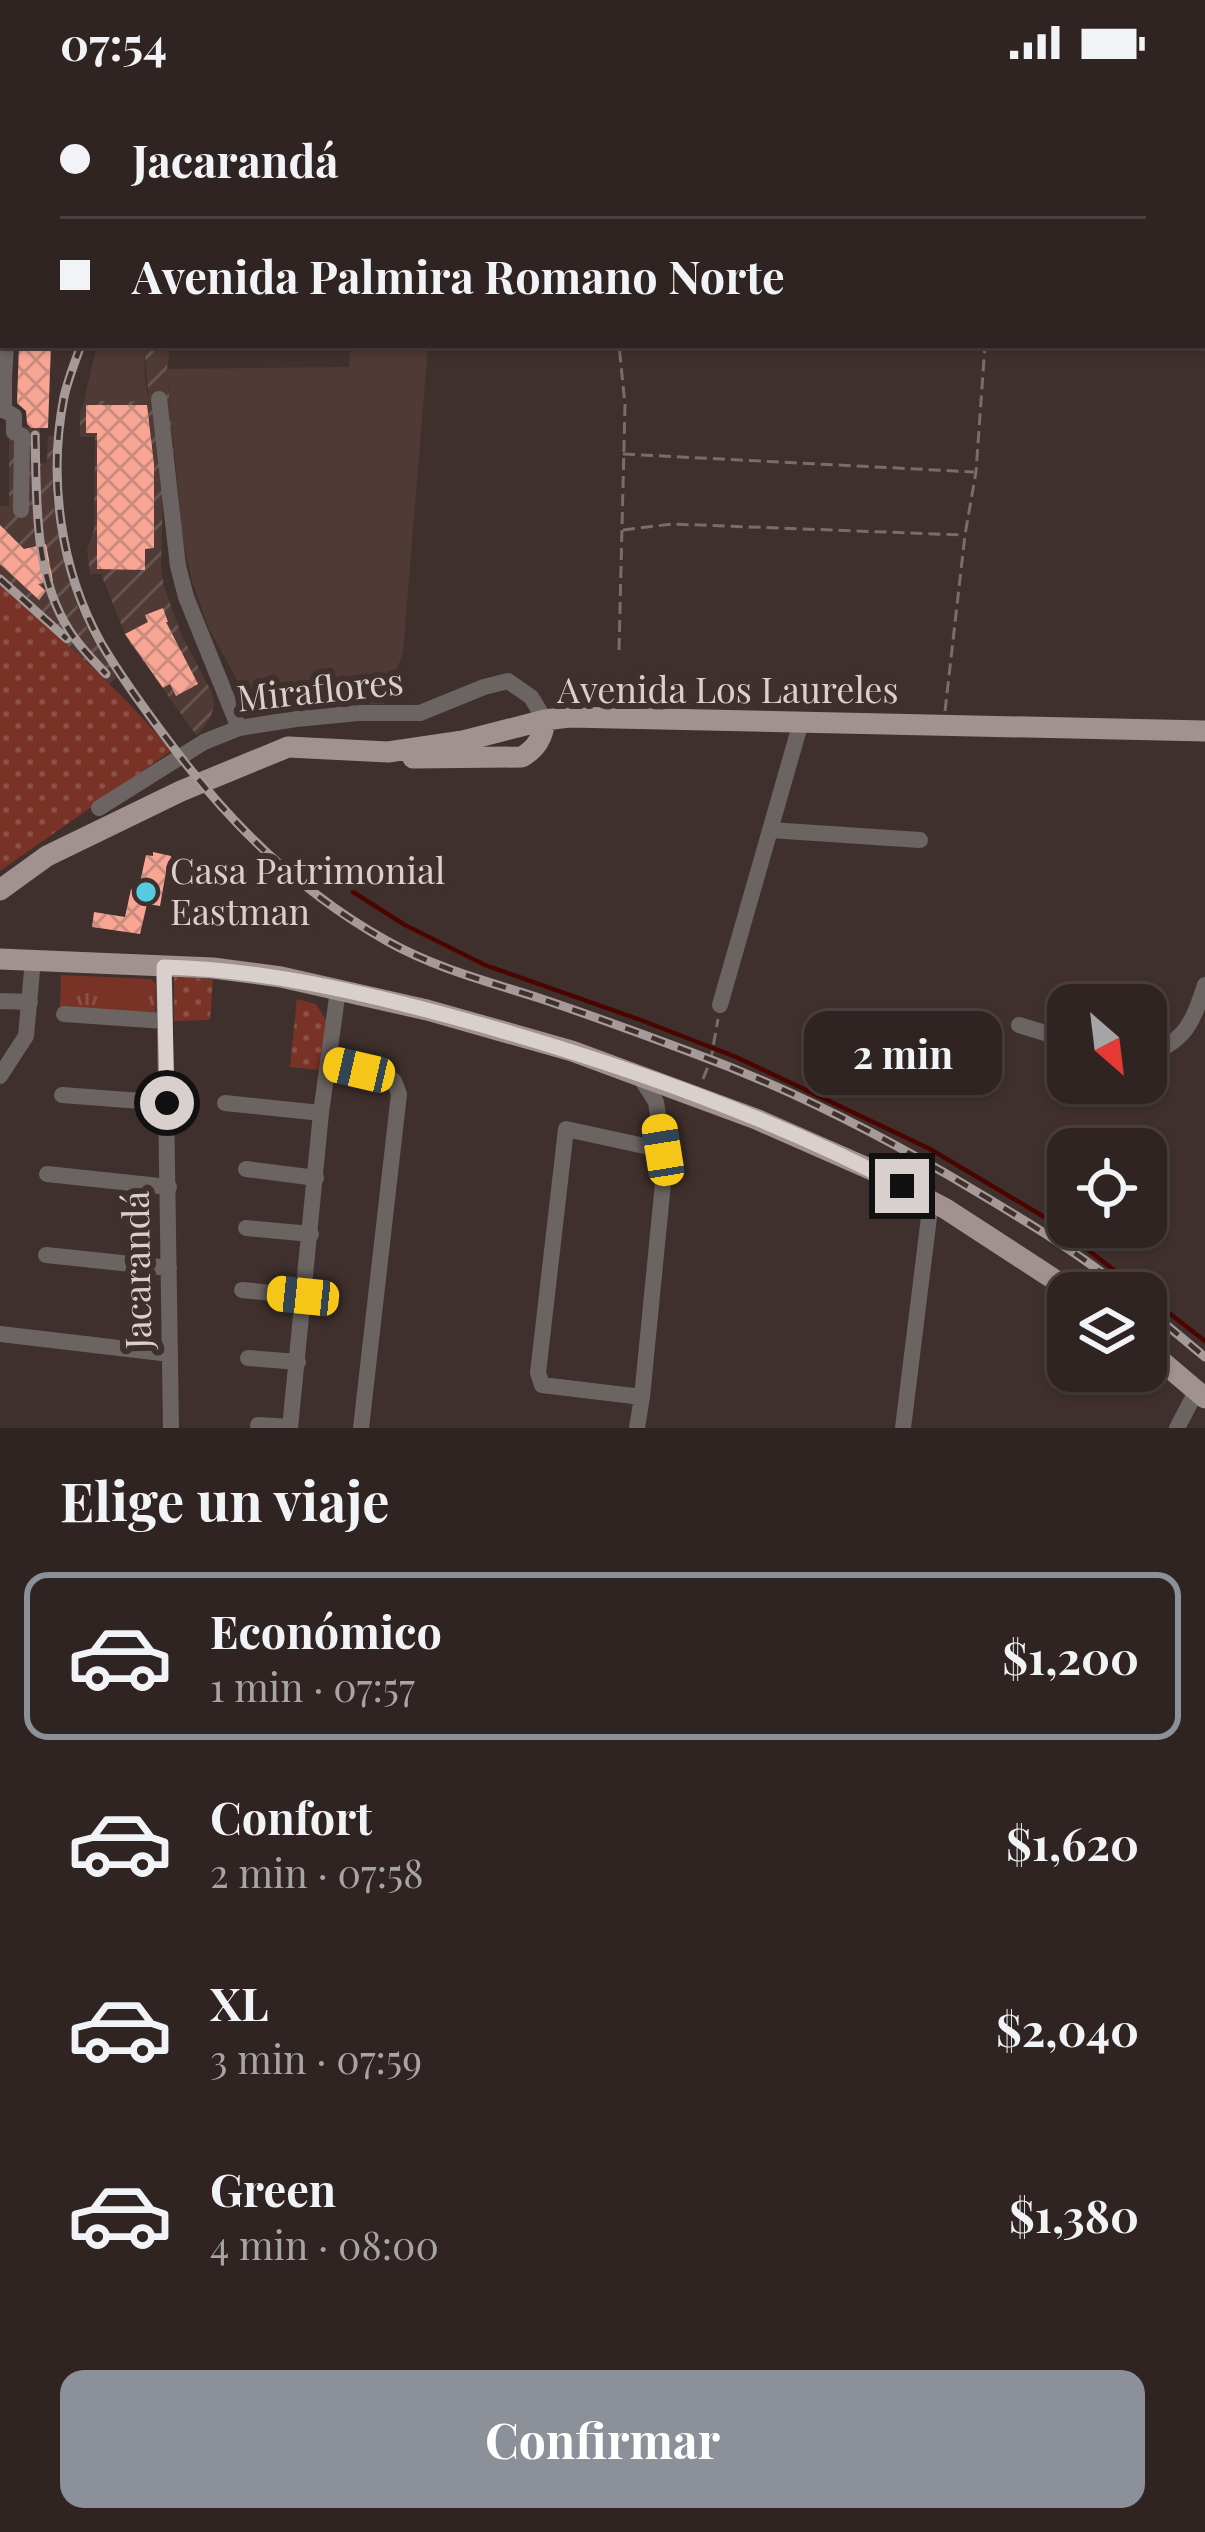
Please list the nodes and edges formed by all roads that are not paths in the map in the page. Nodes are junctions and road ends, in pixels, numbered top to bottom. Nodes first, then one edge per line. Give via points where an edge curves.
1 (6, 348) edge
2 (2, 378) edge
3 (159, 399) dead end
4 (2, 410) edge
5 (21, 510) dead end
6 (544, 720) junction
7 (801, 722) junction
8 (239, 728) junction
9 (1205, 731) edge
10 (99, 808) dead end
11 (770, 830) junction
12 (920, 840) dead end
13 (0, 890) edge
14 (0, 959) edge
15 (33, 960) junction
16 (164, 967) junction
17 (1205, 985) edge
18 (338, 990) junction
19 (0, 1001) edge
20 (30, 1002) junction
21 (720, 1005) road end
22 (64, 1014) dead end
23 (164, 1022) junction
24 (1019, 1025) dead end
25 (1047, 1034) edge
26 (1167, 1048) edge
27 (329, 1064) junction
28 (638, 1074) junction
29 (0, 1076) edge
30 (62, 1095) dead end
31 (167, 1103) junction
32 (225, 1103) dead end
33 (321, 1113) junction
34 (663, 1150) junction
35 (246, 1169) dead end
36 (47, 1174) dead end
37 (316, 1178) junction
38 (169, 1187) junction
39 (931, 1201) junction
40 (246, 1228) dead end
41 (310, 1234) junction
42 (46, 1255) dead end
43 (169, 1268) junction
44 (1047, 1275) edge
45 (242, 1290) dead end
46 (303, 1296) junction
47 (0, 1334) edge
48 (170, 1354) junction
49 (248, 1358) dead end
50 (298, 1362) junction
51 (1167, 1366) edge
52 (1201, 1394) edge
53 (642, 1397) junction
54 (258, 1425) dead end
55 (290, 1427) edge
56 (172, 1428) edge
57 (361, 1428) edge
58 (637, 1428) edge
59 (903, 1428) edge
60 (1177, 1428) edge

1 - 2 street
2 - 4 street
3 - 8 street via 178,566
4 - 5 street via 22,436
6 - 7 main road, Avenida Los Laureles
6 - 8 street, Miraflores via 531,697 508,681 420,713
6 - 13 main road, Avenida Los Laureles via 388,752 312,746 265,754 47,856
7 - 9 main road, Avenida Los Laureles
7 - 11 street
8 - 10 street, Miraflores
11 - 12 street
11 - 21 street
14 - 15 main road
15 - 16 main road
15 - 20 street
16 - 18 main road
16 - 23 street, Jacarandá
17 - 26 street via 1191,1025
18 - 27 street
18 - 28 main road
19 - 20 street
20 - 29 street via 26,1036
22 - 23 street
23 - 31 street, Jacarandá
24 - 25 street
27 - 33 street
27 - 57 street via 388,1077 399,1094
28 - 34 street via 656,1102
28 - 39 main road via 776,1127
30 - 31 street
31 - 38 street, Jacarandá
32 - 33 street
33 - 37 street
34 - 53 street
34 - 53 street via 566,1129 538,1373 542,1385
35 - 37 street
36 - 38 street
37 - 41 street
38 - 43 street, Jacarandá
39 - 44 main road
39 - 59 street
40 - 41 street
41 - 46 street
42 - 43 street
43 - 48 street, Jacarandá
45 - 46 street
46 - 50 street
47 - 48 street
48 - 56 street, Jacarandá
49 - 50 street
50 - 55 street
51 - 52 main road
52 - 60 street
53 - 58 street
54 - 55 street

